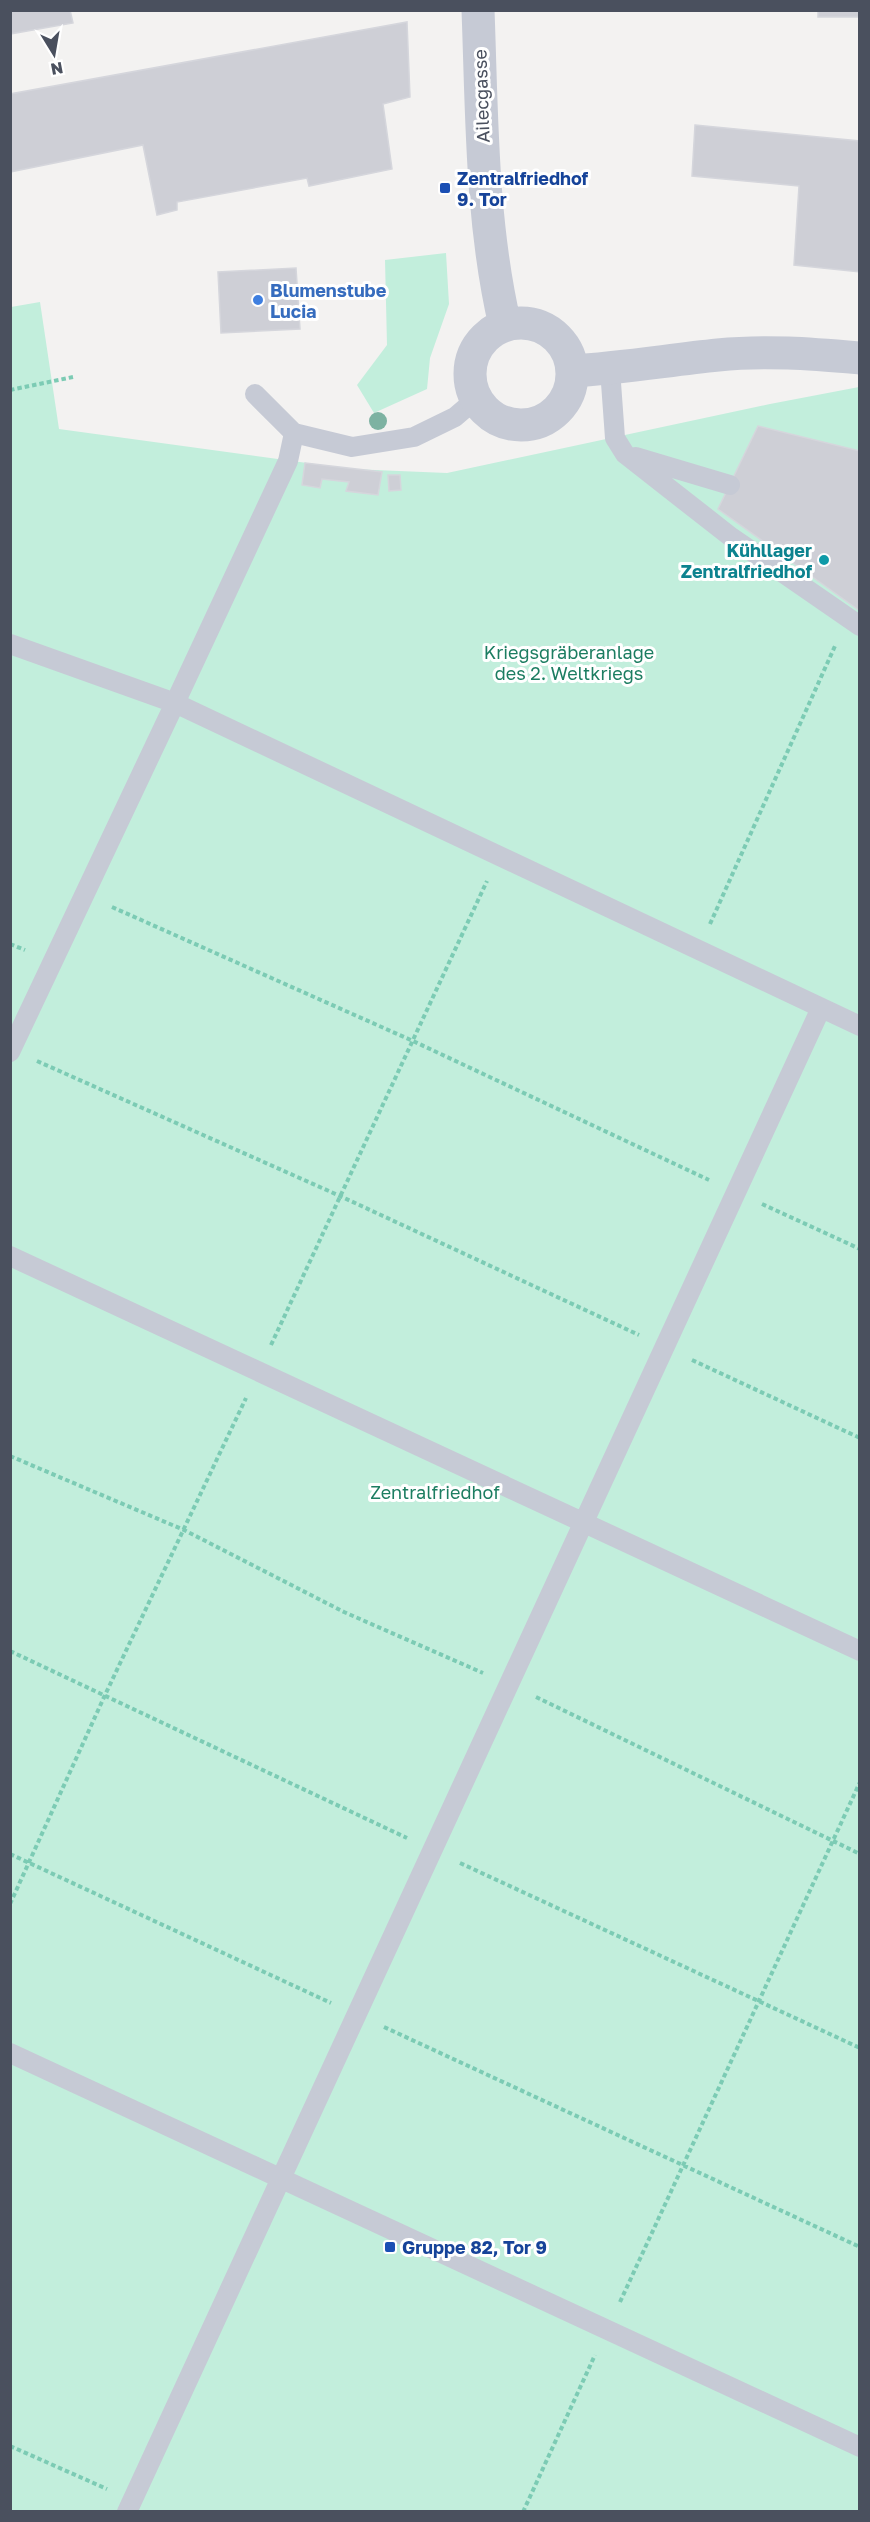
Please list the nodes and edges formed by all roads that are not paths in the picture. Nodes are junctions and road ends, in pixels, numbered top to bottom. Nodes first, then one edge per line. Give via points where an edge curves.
1 (478, 10) edge
2 (505, 325) junction
3 (860, 358) edge
4 (610, 369) junction
5 (572, 371) junction
6 (255, 394) dead end
7 (476, 399) junction
8 (294, 433) junction
9 (625, 453) junction
10 (729, 485) dead end
11 (854, 622) edge
12 (10, 644) edge
13 (175, 703) junction
14 (821, 1008) junction
15 (860, 1026) edge
16 (11, 1051) edge
17 (10, 1256) edge
18 (585, 1522) junction
19 (860, 1651) edge
20 (10, 2053) edge
21 (283, 2179) junction
22 (860, 2447) edge
23 (130, 2506) edge

1 - 2 street, Ailecgasse via 485,186
2 - 5 street via 536,324 550,332 569,356
2 - 7 street via 491,331 473,355 470,385
3 - 4 street via 765,352
4 - 5 street
4 - 9 lane via 615,438
5 - 7 street via 563,403 550,416 535,423 501,421
6 - 8 lane
7 - 8 lane via 435,428 390,442 352,447
8 - 13 lane via 288,461
9 - 10 lane
9 - 11 lane via 731,537
12 - 13 lane
13 - 14 lane
13 - 16 lane
14 - 15 lane
14 - 18 lane
17 - 18 lane
18 - 19 lane
18 - 21 lane
20 - 21 lane
21 - 22 lane
21 - 23 lane

